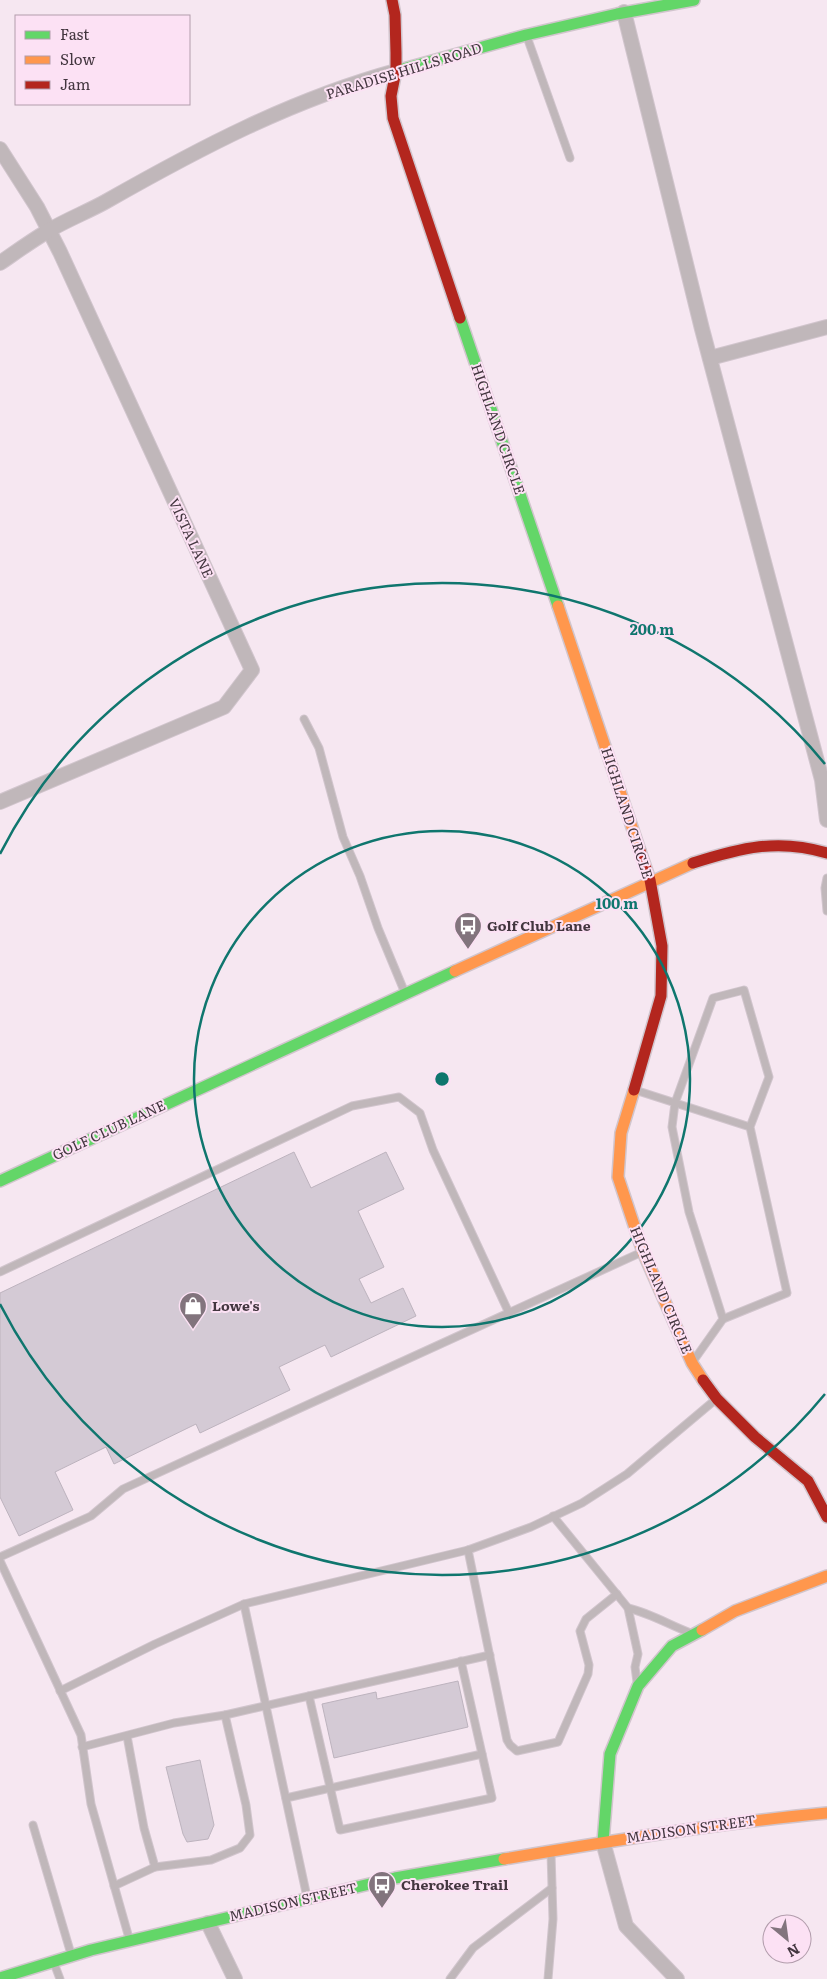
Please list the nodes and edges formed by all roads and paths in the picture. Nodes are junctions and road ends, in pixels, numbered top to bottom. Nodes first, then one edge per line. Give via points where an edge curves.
1 (392, 0) edge
2 (694, 0) edge
3 (624, 12) junction
4 (526, 35) junction
5 (396, 70) junction
6 (0, 149) edge
7 (570, 158) dead end
8 (49, 231) junction
9 (0, 263) edge
10 (827, 327) edge
11 (710, 358) junction
12 (304, 719) dead end
13 (820, 747) edge
14 (0, 802) edge
15 (827, 820) edge
16 (827, 853) edge
17 (827, 878) edge
18 (650, 880) junction
19 (827, 911) edge
20 (405, 994) junction
21 (634, 1090) junction
22 (675, 1103) junction
23 (750, 1127) junction
24 (2, 1177) edge
25 (643, 1252) junction
26 (0, 1272) edge
27 (509, 1313) junction
28 (723, 1319) junction
29 (692, 1362) junction
30 (717, 1398) junction
31 (553, 1516) junction
32 (827, 1517) edge
33 (468, 1550) junction
34 (0, 1557) edge
35 (0, 1562) edge
36 (827, 1576) edge
37 (617, 1594) junction
38 (244, 1604) junction
39 (628, 1608) junction
40 (693, 1634) junction
41 (490, 1655) junction
42 (461, 1661) junction
43 (638, 1686) junction
44 (60, 1691) junction
45 (309, 1696) junction
46 (266, 1706) junction
47 (225, 1715) junction
48 (127, 1736) junction
49 (82, 1747) junction
50 (482, 1754) junction
51 (330, 1788) junction
52 (286, 1798) junction
53 (827, 1813) edge
54 (33, 1825) dead end
55 (603, 1842) junction
56 (550, 1851) junction
57 (155, 1867) junction
58 (114, 1886) junction
59 (552, 1888) junction
60 (308, 1899) junction
61 (208, 1923) junction
62 (130, 1941) junction
63 (71, 1956) junction
64 (54, 1962) junction
65 (1, 1974) edge
66 (60, 1979) edge
67 (235, 1979) edge
68 (450, 1979) edge
69 (548, 1979) edge
70 (676, 1979) edge

1 - 5 street, HIGHLAND CIRCLE
2 - 3 street, PARADISE HILLS ROAD
3 - 4 street, PARADISE HILLS ROAD
3 - 11 street
4 - 5 street, PARADISE HILLS ROAD
4 - 7 lane
5 - 8 street, PARADISE HILLS ROAD via 298,104 233,132
5 - 18 street, HIGHLAND CIRCLE via 393,118
6 - 8 street, VISTA LANE
8 - 9 street, PARADISE HILLS ROAD
8 - 14 street, VISTA LANE via 252,670 224,707
10 - 11 street
11 - 13 street
12 - 20 lane via 319,748 343,837
13 - 15 street
16 - 18 street, GOLF CLUB LANE via 776,845 743,848 683,866
17 - 19 lane
18 - 20 street, GOLF CLUB LANE
18 - 21 street, HIGHLAND CIRCLE via 662,946 661,996
20 - 24 street, GOLF CLUB LANE
21 - 22 lane
21 - 25 street, HIGHLAND CIRCLE via 621,1132 618,1177
22 - 23 lane
22 - 23 lane via 713,998 744,990 769,1076
22 - 28 lane via 672,1128 689,1212
23 - 28 lane via 787,1292
25 - 27 lane
25 - 29 street, HIGHLAND CIRCLE
26 - 27 lane via 352,1106 399,1097 420,1113 433,1150
27 - 34 lane via 123,1489 91,1516
28 - 29 lane
29 - 30 street, HIGHLAND CIRCLE
30 - 31 lane via 627,1474
30 - 32 street, HIGHLAND CIRCLE via 755,1437 808,1481
31 - 33 lane
31 - 37 lane
33 - 38 lane
33 - 41 lane
35 - 44 lane
36 - 40 street via 735,1611
37 - 39 lane
37 - 41 lane via 586,1619 580,1631 589,1665 588,1674 558,1742 517,1751 510,1746
38 - 44 lane
38 - 46 lane
39 - 40 lane via 645,1612
39 - 43 lane via 638,1654 635,1667
40 - 43 street via 672,1646
41 - 42 lane
42 - 45 lane
42 - 50 lane
43 - 55 street via 610,1754
44 - 49 lane via 81,1735
45 - 46 lane
45 - 51 lane
46 - 47 lane
46 - 52 lane
47 - 48 lane via 174,1723
47 - 57 lane via 250,1836 240,1848 211,1860
48 - 49 lane
48 - 57 lane via 144,1828
49 - 58 lane via 91,1804
50 - 51 lane
50 - 51 lane via 492,1798 340,1830
51 - 52 lane
52 - 60 lane
53 - 55 street, MADISON STREET
54 - 63 lane
55 - 56 street, MADISON STREET
55 - 70 street via 626,1926
56 - 59 lane
56 - 60 street, MADISON STREET via 395,1878
57 - 58 lane
58 - 62 lane
59 - 68 lane via 473,1948
59 - 69 lane
60 - 61 street, MADISON STREET
61 - 62 street, MADISON STREET
61 - 67 street
62 - 63 street, MADISON STREET
63 - 64 street, MADISON STREET
64 - 65 street, MADISON STREET
64 - 66 lane

